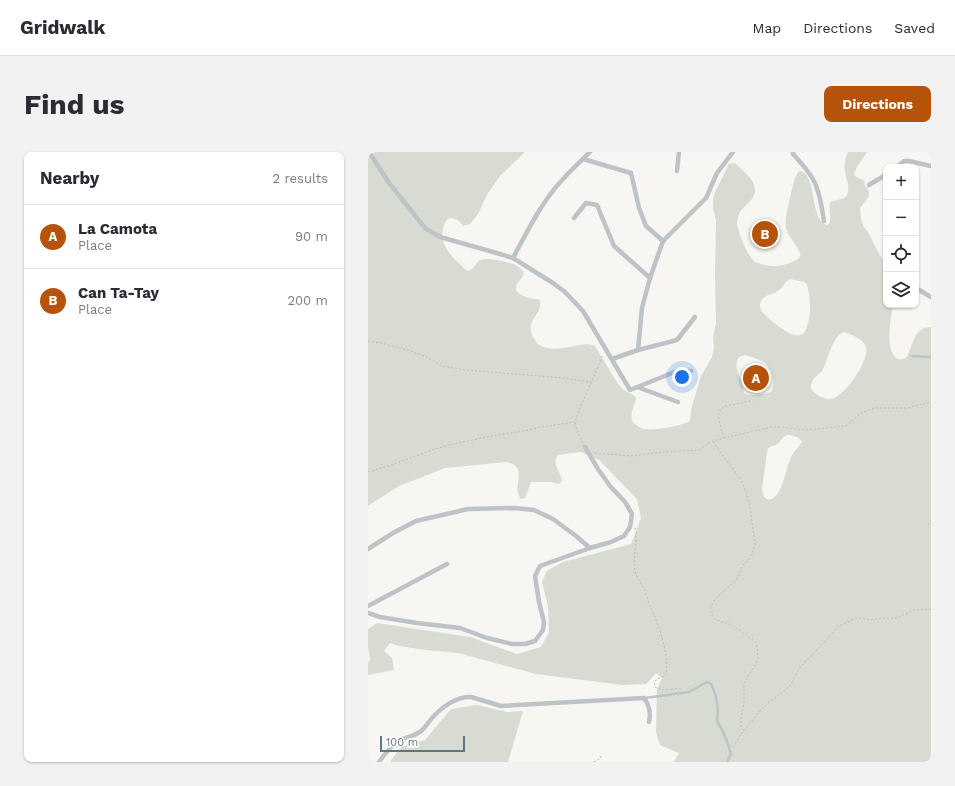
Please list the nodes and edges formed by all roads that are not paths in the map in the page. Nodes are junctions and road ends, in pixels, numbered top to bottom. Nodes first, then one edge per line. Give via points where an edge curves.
1 (369, 152) edge
2 (590, 152) edge
3 (679, 152) edge
4 (733, 152) edge
5 (792, 152) edge
6 (583, 159) junction
7 (901, 164) edge
8 (931, 166) edge
9 (677, 171) dead end
10 (883, 177) edge
11 (869, 185) dead end
12 (574, 218) dead end
13 (824, 221) dead end
14 (663, 241) junction
15 (513, 258) junction
16 (650, 278) junction
17 (919, 290) edge
18 (931, 297) edge
19 (695, 317) dead end
20 (638, 350) junction
21 (912, 356) dead end
22 (931, 357) edge
23 (612, 359) junction
24 (691, 371) dead end
25 (637, 387) junction
26 (678, 402) dead end
27 (585, 447) road end
28 (590, 548) junction
29 (368, 549) edge
30 (447, 564) dead end
31 (368, 606) edge
32 (368, 613) edge
33 (644, 698) junction
34 (649, 722) dead end
35 (379, 762) edge
36 (727, 762) edge

1 - 15 street via 389,183 425,228 440,237
2 - 6 street
3 - 9 street
4 - 14 street via 717,173 706,198
5 - 13 street via 815,182
6 - 14 street via 630,173 646,226
6 - 15 street via 549,196
7 - 8 street via 909,161
10 - 11 street
12 - 16 street via 586,203 597,206 614,246
14 - 16 street
15 - 23 street via 565,292 583,311
16 - 20 street via 642,308
17 - 18 street
19 - 20 street via 677,340
20 - 23 street
21 - 22 lane
23 - 25 street via 630,390
24 - 25 street via 677,371
25 - 26 street
27 - 28 street via 632,514 630,527 624,536
28 - 29 street via 553,519 534,510 514,508 468,509 416,521
28 - 32 street via 540,566 535,576 544,622 543,630 535,640 525,644 512,644 487,638 460,628 380,617
30 - 31 street
33 - 34 street via 649,706
33 - 35 street via 501,706 466,697 446,706 422,731 398,741
33 - 36 lane via 689,692 707,682 711,684 718,705 717,721 731,753

